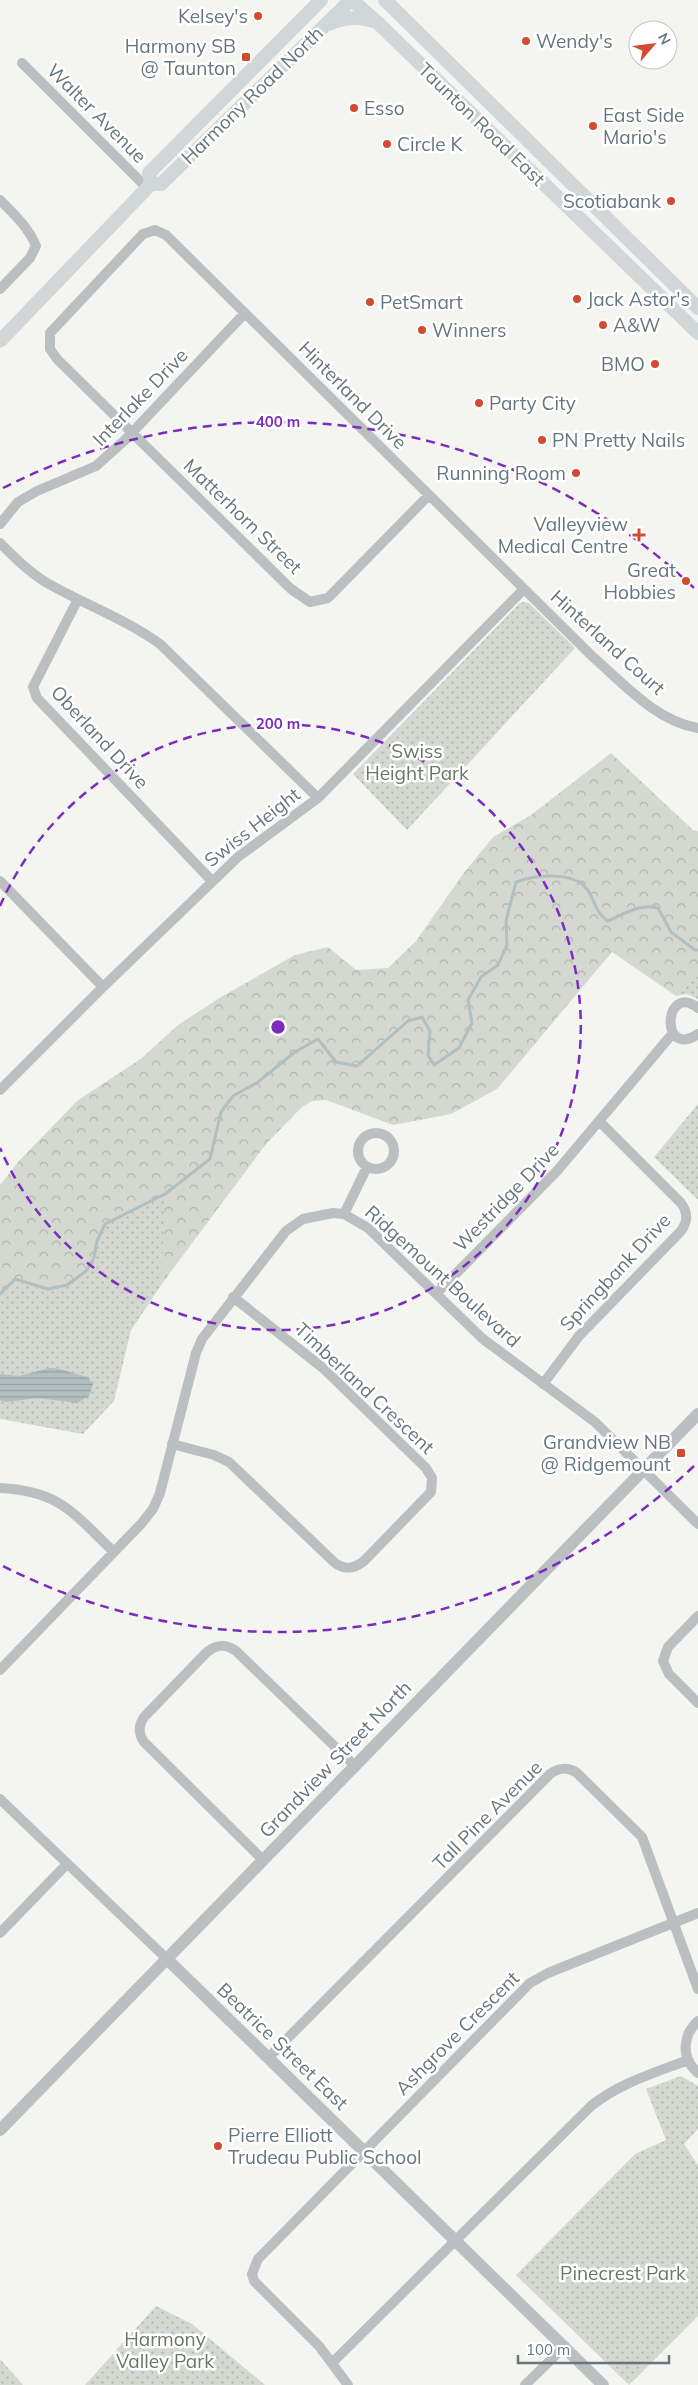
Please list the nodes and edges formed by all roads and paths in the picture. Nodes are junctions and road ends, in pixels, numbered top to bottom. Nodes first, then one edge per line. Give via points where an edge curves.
1 (309, 0) edge
2 (320, 0) edge
3 (352, 0) edge
4 (385, 0) edge
5 (394, 0) edge
6 (304, 17) junction
7 (404, 19) junction
8 (379, 24) junction
9 (320, 28) junction
10 (22, 63) dead end
11 (149, 186) junction
12 (0, 200) edge
13 (0, 289) edge
14 (698, 308) edge
15 (246, 312) junction
16 (50, 333) joint
17 (698, 333) edge
18 (0, 341) edge
19 (132, 432) junction
20 (429, 495) junction
21 (0, 524) edge
22 (0, 543) edge
23 (524, 589) junction
24 (78, 599) junction
25 (698, 728) edge
26 (318, 798) junction
27 (0, 881) edge
28 (212, 881) junction
29 (102, 987) junction
30 (698, 1008) edge
31 (673, 1033) junction
32 (698, 1034) edge
33 (0, 1090) edge
34 (599, 1121) junction
35 (367, 1167) dead end
36 (344, 1214) junction
37 (436, 1294) junction
38 (234, 1297) junction
39 (543, 1384) junction
40 (698, 1414) edge
41 (172, 1444) junction
42 (643, 1470) junction
43 (0, 1488) edge
44 (698, 1524) edge
45 (114, 1552) junction
46 (698, 1616) edge
47 (0, 1670) edge
48 (698, 1703) edge
49 (355, 1766) junction
50 (0, 1799) edge
51 (263, 1860) junction
52 (67, 1864) junction
53 (698, 1913) edge
54 (674, 1923) junction
55 (0, 1933) edge
56 (167, 1959) junction
57 (698, 1989) edge
58 (698, 2021) edge
59 (268, 2058) junction
60 (688, 2060) junction
61 (698, 2073) edge
62 (0, 2130) edge
63 (365, 2151) junction
64 (456, 2241) junction
65 (565, 2346) junction
66 (333, 2362) junction
67 (348, 2385) edge
68 (525, 2385) edge
69 (603, 2385) edge

1 - 6 main road
2 - 6 main road, Harmony Road North
3 - 8 main road, Taunton Road East
3 - 9 main road, Harmony Road North
4 - 7 main road, Taunton Road East
5 - 7 main road
6 - 11 main road, Harmony Road North via 149,174
7 - 14 main road, Taunton Road East
8 - 9 main road via 348,18
8 - 17 main road, Taunton Road East
9 - 11 main road, Harmony Road North via 161,184
10 - 11 street, Walter Avenue
11 - 18 main road, Harmony Road North
12 - 13 street via 30,232 36,246 30,258
15 - 16 street, Hinterland Drive via 173,239 155,230 144,234
15 - 19 street, Interlake Drive
15 - 20 street, Hinterland Drive
16 - 19 street, Matterhorn Street via 50,349 57,359
19 - 20 street, Matterhorn Street via 291,589 310,602 328,598
19 - 21 street, Interlake Drive via 96,466 18,502
20 - 23 street, Hinterland Drive
22 - 24 street via 34,574
23 - 25 street, Hinterland Court via 644,702 673,720
23 - 26 street, Swiss Height
24 - 26 street via 160,644
24 - 28 street, Oberland Drive via 33,687 37,698
26 - 28 street, Swiss Height via 238,857
27 - 29 street
28 - 29 street, Swiss Height
29 - 33 street, Swiss Height
30 - 31 street via 684,1004 674,1008 669,1023
31 - 32 street via 688,1039
31 - 34 street, Westridge Drive
34 - 37 street, Westridge Drive via 557,1171
34 - 39 street, Springbank Drive via 681,1202 686,1221 681,1231 579,1336
35 - 36 street
36 - 37 street, Ridgemount Boulevard via 368,1228
36 - 38 street, Ridgemount Boulevard via 315,1215 292,1226
37 - 39 street, Ridgemount Boulevard via 483,1339
38 - 41 street, Ridgemount Boulevard via 197,1348
38 - 41 street, Timberland Crescent via 323,1368 426,1468 432,1478 431,1492 364,1561 355,1567 345,1568 229,1462
39 - 42 street, Ridgemount Boulevard via 589,1418
40 - 42 street, Grandview Street North
41 - 45 street, Ridgemount Boulevard via 156,1505
42 - 44 street, Ridgemount Boulevard
42 - 49 street, Grandview Street North
43 - 45 street via 29,1491 54,1499
45 - 47 street, Ridgemount Boulevard
46 - 48 street via 668,1647 663,1661 669,1674
49 - 51 street, Grandview Street North
49 - 51 street via 236,1651 226,1646 218,1646 208,1652 145,1716 139,1727 144,1742
50 - 52 street, Beatrice Street East
51 - 56 street, Grandview Street North
52 - 55 street
52 - 56 street, Beatrice Street East
53 - 54 street, Ashgrove Crescent
54 - 57 street, Tall Pine Avenue
54 - 59 street, Tall Pine Avenue via 648,1849 638,1832 577,1773 568,1768 558,1769
54 - 63 street, Ashgrove Crescent via 534,1980
56 - 59 street, Beatrice Street East
56 - 62 street, Grandview Street North
58 - 60 street via 685,2042
59 - 63 street, Beatrice Street East
60 - 61 street
60 - 64 street via 608,2093 572,2124
63 - 64 street, Beatrice Street East
63 - 66 street, Ashgrove Crescent via 258,2258 252,2274 258,2286
64 - 65 street, Beatrice Street East
64 - 66 street
65 - 68 street
65 - 69 street, Beatrice Street East
66 - 67 street

